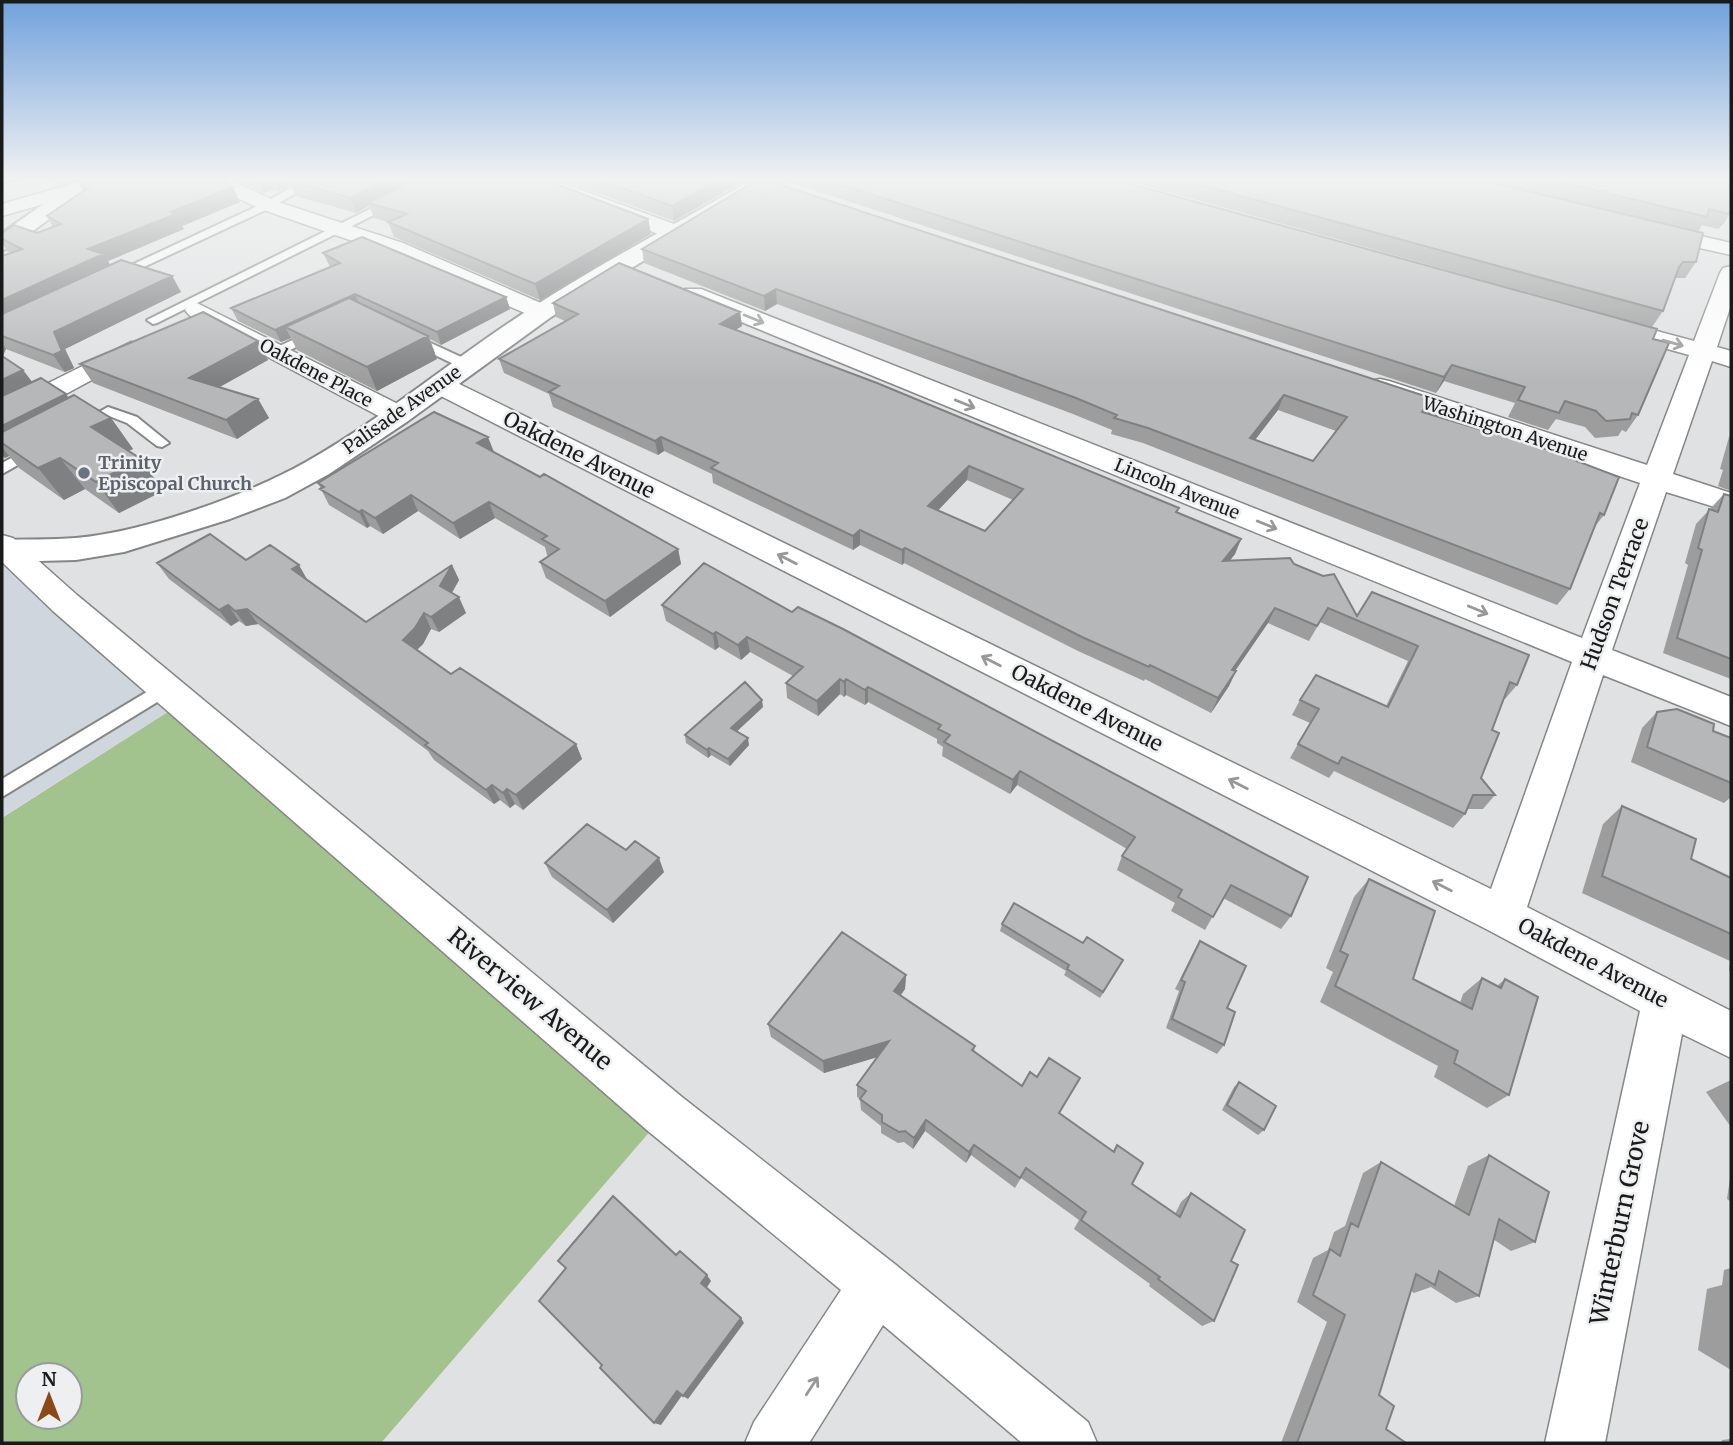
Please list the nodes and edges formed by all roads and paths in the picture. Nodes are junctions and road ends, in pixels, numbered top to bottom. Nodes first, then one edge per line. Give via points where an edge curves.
1 (178, 246) edge
2 (307, 246) edge
3 (386, 246) edge
4 (668, 246) edge
5 (1731, 273) edge
6 (649, 276) junction
7 (108, 279) edge
8 (197, 310) dead end
9 (542, 312) junction
10 (1583, 318) edge
11 (335, 324) edge
12 (151, 330) joint
13 (395, 330) edge
14 (276, 352) junction
15 (1718, 355) edge
16 (467, 365) junction
17 (1354, 379) edge
18 (440, 386) junction
19 (398, 415) junction
20 (2, 416) edge
21 (65, 434) edge
22 (162, 443) dead end
23 (43, 446) edge
24 (2, 468) edge
25 (1657, 479) junction
26 (1731, 503) edge
27 (4, 549) edge
28 (1592, 656) junction
29 (165, 688) junction
30 (1731, 712) edge
31 (2, 789) edge
32 (1503, 916) junction
33 (1665, 1002) junction
34 (1731, 1035) edge
35 (877, 1284) junction
36 (775, 1443) edge
37 (1067, 1443) edge
38 (1574, 1443) edge

1 - 7 lane
2 - 12 lane
3 - 9 street
4 - 6 main road, Palisade Avenue
5 - 15 street, Hudson Terrace
6 - 9 main road, Palisade Avenue
6 -> 28 street, Lincoln Avenue
8 - 14 street, Oakdene Place
9 - 16 main road, Palisade Avenue
10 -> 15 street
11 - 14 lane
12 - 20 street
13 - 16 lane
14 - 19 street, Oakdene Place
15 - 25 street, Hudson Terrace
16 - 18 main road, Palisade Avenue
17 - 25 street, Washington Avenue
18 - 19 main road, Palisade Avenue
32 -> 18 street, Oakdene Avenue
19 - 27 main road, Palisade Avenue via 318,468 219,512 76,550
21 - 22 lane via 108,411 132,420
23 - 24 lane
25 - 26 street, Washington Avenue
25 - 28 street, Hudson Terrace
27 - 29 street, Riverview Avenue
28 - 30 street, Lincoln Avenue
28 - 32 street, Hudson Terrace
29 - 31 lane
29 - 35 street, Riverview Avenue via 665,1114
32 - 33 street, Oakdene Avenue
33 - 34 street, Oakdene Avenue
33 - 38 street, Winterburn Grove
36 -> 35 street
35 - 37 street, Riverview Avenue

